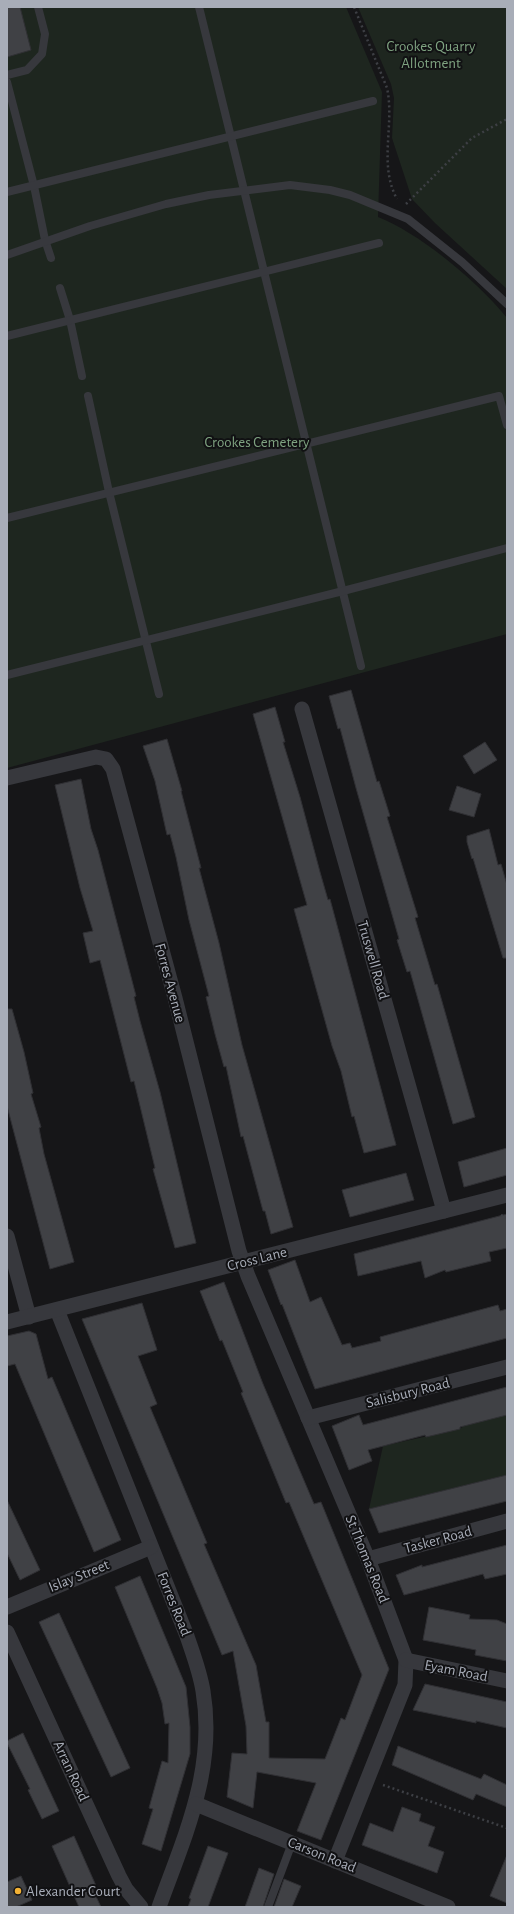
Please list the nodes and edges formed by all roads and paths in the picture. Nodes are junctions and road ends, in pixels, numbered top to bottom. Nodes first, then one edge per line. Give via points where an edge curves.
1 (38, 7) edge
2 (200, 7) edge
3 (354, 7) edge
4 (7, 75) edge
5 (7, 82) edge
6 (373, 101) dead end
7 (507, 119) edge
8 (231, 136) junction
9 (34, 186) junction
10 (244, 190) junction
11 (7, 192) edge
12 (403, 208) junction
13 (408, 218) junction
14 (45, 240) junction
15 (379, 243) dead end
16 (7, 255) edge
17 (52, 258) dead end
18 (265, 271) junction
19 (60, 288) dead end
20 (507, 304) edge
21 (70, 320) junction
22 (7, 336) edge
23 (82, 376) dead end
24 (503, 395) edge
25 (88, 396) dead end
26 (507, 425) edge
27 (306, 443) junction
28 (109, 492) junction
29 (7, 518) edge
30 (507, 548) edge
31 (343, 591) junction
32 (146, 641) junction
33 (361, 666) dead end
34 (7, 675) edge
35 (159, 694) dead end
36 (302, 709) dead end
37 (7, 778) edge
38 (507, 1195) edge
39 (444, 1211) junction
40 (7, 1236) edge
41 (243, 1262) junction
42 (56, 1310) junction
43 (29, 1317) junction
44 (7, 1322) edge
45 (507, 1367) edge
46 (308, 1418) junction
47 (507, 1521) edge
48 (151, 1547) junction
49 (368, 1559) junction
50 (7, 1607) edge
51 (7, 1632) edge
52 (406, 1660) junction
53 (507, 1681) edge
54 (367, 1780) junction
55 (196, 1804) junction
56 (507, 1828) edge
57 (292, 1843) junction
58 (335, 1861) junction
59 (141, 1907) edge
60 (160, 1907) edge
61 (268, 1907) edge
62 (448, 1907) edge

1 - 4 lane via 45,34 42,54 27,70
2 - 8 lane
3 - 12 path via 387,88 389,176 394,193
5 - 9 lane
6 - 8 lane
7 - 12 path via 472,138
8 - 9 lane
8 - 10 lane
9 - 11 lane
9 - 14 lane
10 - 13 lane via 290,185 330,190 365,200
10 - 14 lane via 166,204
10 - 18 lane
12 - 13 path
13 - 20 lane via 462,262
14 - 16 lane
14 - 17 lane
15 - 18 lane
18 - 21 lane
18 - 27 lane
19 - 21 lane
21 - 22 lane
21 - 23 lane
24 - 26 lane
24 - 27 lane
25 - 28 lane
27 - 28 lane
27 - 31 lane
28 - 29 lane
28 - 32 lane
30 - 31 lane
31 - 32 lane
31 - 33 lane
32 - 34 lane
32 - 35 lane
36 - 39 street, Truswell Road
37 - 41 street, Forres Avenue via 96,757 106,759 113,769
38 - 39 street, Cross Lane
39 - 41 street, Cross Lane
40 - 43 street
41 - 42 street, Cross Lane
41 - 46 street, St Thomas Road
42 - 43 street, Cross Lane
42 - 48 street, Forres Road
43 - 44 street, Cross Lane
45 - 46 street, Salisbury Road
46 - 49 street, St Thomas Road
47 - 49 street, Tasker Road
48 - 50 street, Islay Street
48 - 55 street, Forres Road via 187,1636 203,1690 207,1743 204,1771
49 - 52 street, St Thomas Road
51 - 59 street, Arran Road via 119,1876
52 - 53 street, Eyam Road
52 - 54 street, St Thomas Road via 405,1685
54 - 56 path
54 - 58 street, St Thomas Road
55 - 57 street, Carson Road
55 - 60 street, Forres Road
57 - 58 street, Carson Road
57 - 61 lane
58 - 62 street, Carson Road

